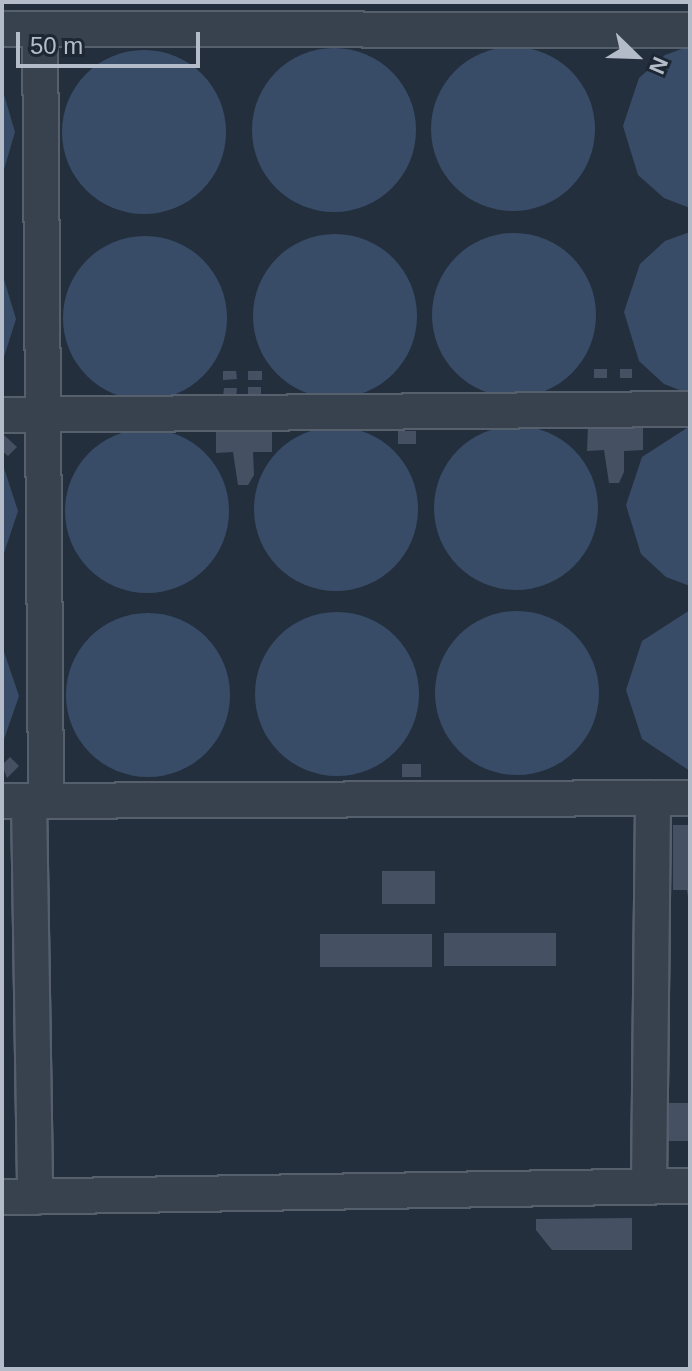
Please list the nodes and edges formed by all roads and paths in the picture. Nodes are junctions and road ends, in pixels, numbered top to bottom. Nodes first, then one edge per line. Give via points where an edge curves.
1 (2, 29) edge
2 (40, 29) junction
3 (690, 30) edge
4 (690, 409) edge
5 (40, 414) junction
6 (2, 415) edge
7 (653, 798) junction
8 (690, 798) edge
9 (26, 801) edge
10 (649, 1186) junction
11 (690, 1186) edge
12 (19, 1197) edge

1 - 2 lane
2 - 3 lane
2 - 5 lane
4 - 5 lane
5 - 6 lane
5 - 9 lane
7 - 8 lane
7 - 9 lane
7 - 10 lane
9 - 12 lane
10 - 11 lane
10 - 12 lane

